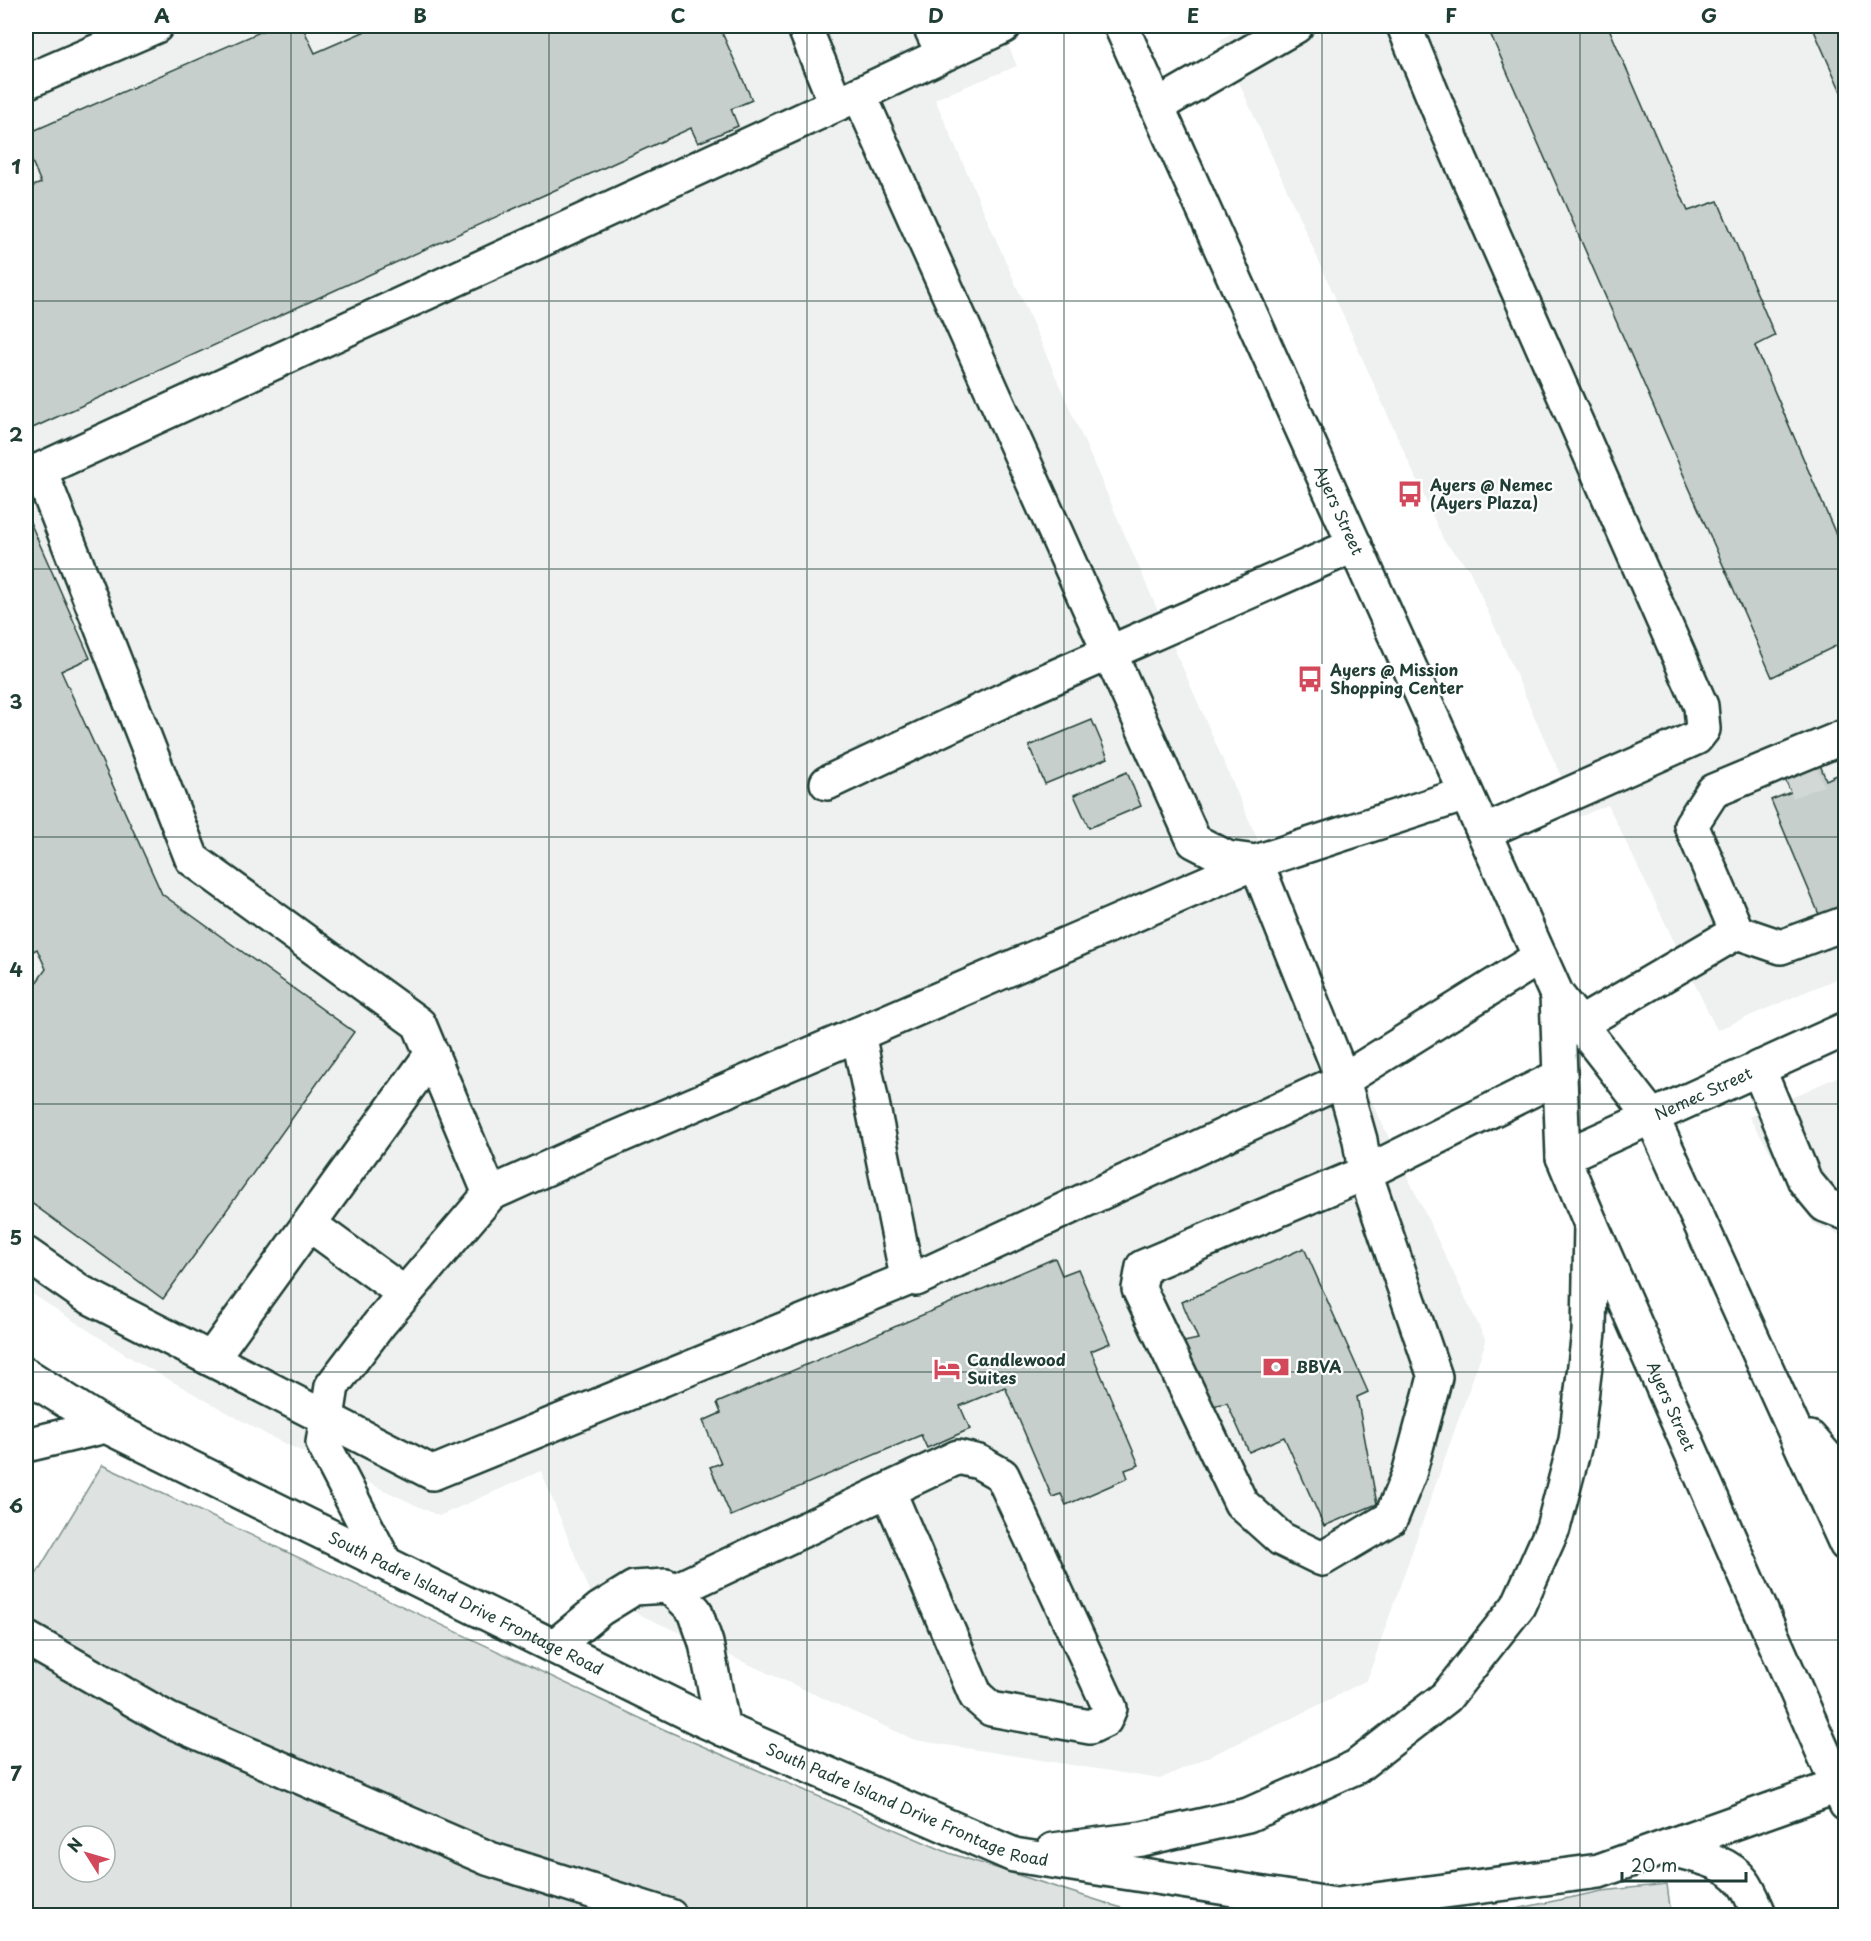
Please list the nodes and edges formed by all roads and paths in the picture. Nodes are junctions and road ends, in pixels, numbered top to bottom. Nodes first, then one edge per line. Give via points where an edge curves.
1 (156, 26) edge
2 (804, 26) edge
3 (1004, 26) edge
4 (1122, 26) edge
5 (1296, 26) edge
6 (1404, 26) edge
7 (937, 40) edge
8 (26, 82) edge
9 (848, 99) junction
10 (1157, 105) junction
11 (1355, 545) junction
12 (1110, 652) junction
13 (1845, 736) edge
14 (1787, 782) tunnel mouth
15 (827, 783) dead end
16 (1713, 791) junction
17 (1466, 794) junction
18 (1484, 832) junction
19 (1256, 862) junction
20 (1845, 923) edge
21 (1737, 932) junction
22 (1540, 957) junction
23 (1557, 995) junction
24 (1580, 1024) junction
25 (1845, 1029) edge
26 (856, 1035) junction
27 (432, 1054) junction
28 (1758, 1068) junction
29 (1560, 1076) junction
30 (1343, 1080) junction
31 (1652, 1117) junction
32 (1563, 1157) junction
33 (1365, 1173) junction
34 (490, 1194) junction
35 (1845, 1213) edge
36 (309, 1224) junction
37 (1591, 1224) junction
38 (26, 1254) edge
39 (910, 1278) junction
40 (405, 1294) junction
41 (211, 1359) junction
42 (26, 1375) edge
43 (1783, 1406) junction
44 (326, 1416) junction
45 (106, 1426) junction
46 (26, 1445) edge
47 (1845, 1480) edge
48 (888, 1490) junction
49 (1845, 1544) edge
50 (385, 1563) junction
51 (674, 1591) junction
52 (26, 1638) edge
53 (555, 1646) junction
54 (723, 1729) junction
55 (1843, 1791) edge
56 (1667, 1848) junction
57 (1014, 1855) junction
58 (670, 1916) edge
59 (1760, 1916) edge

1 - 8 main road
2 - 9 main road
3 - 7 main road
4 - 10 main road, Ayers Street
5 - 10 main road
6 - 18 main road via 1701,706 1703,729 1696,738
7 - 9 main road
9 - 12 main road
9 - 27 main road via 40,470 192,859 419,1024
10 - 11 main road, Ayers Street
11 - 12 main road
11 - 17 main road, Ayers Street
12 - 15 main road
12 - 19 main road via 1194,841 1227,858
13 - 16 main road
14 - 16 main road via 1761,795
16 - 21 main road via 1691,825
17 - 18 main road, Ayers Street
17 - 19 main road
18 - 22 main road, Ayers Street
19 - 26 main road
19 - 30 main road
20 - 21 main road via 1781,947
21 - 24 main road
22 - 23 main road, Ayers Street
22 - 30 main road
23 - 24 main road, Ayers Street
23 - 29 main road, Ayers Street
24 - 31 main road, Ayers Street
25 - 28 main road, Nemec Street
26 - 34 main road
26 - 39 main road
27 - 34 main road
27 - 36 main road
28 - 31 main road, Nemec Street
28 - 35 main road via 1805,1181 1825,1205
29 - 32 main road, Ayers Street
29 - 33 main road
30 - 33 main road
30 - 39 main road via 916,1279
31 - 32 main road, Nemec Street
31 - 43 main road, Ayers Street
32 - 37 main road, Ayers Street
33 - 33 main road via 1143,1267 1139,1289 1242,1503 1281,1539 1322,1559 1390,1518 1408,1474 1435,1377
34 - 40 main road
36 - 40 main road
36 - 41 main road
37 - 55 main road, Ayers Street
37 - 57 main road via 1589,1332 1576,1440 1553,1528 1518,1606 1446,1697 1356,1767 1248,1815 1142,1839
38 - 41 main road via 82,1293
39 - 44 main road via 433,1473
40 - 44 main road via 332,1386
41 - 44 main road
42 - 45 main road, South Padre Island Drive Frontage Road
43 - 47 main road
43 - 49 main road, Ayers Street
44 - 50 main road via 323,1443
45 - 46 main road
45 - 50 main road, South Padre Island Drive Frontage Road
48 - 48 main road via 957,1457 979,1462 1002,1474 1110,1708 1105,1720 1090,1727 991,1709 976,1696
48 - 51 main road
50 - 53 main road, South Padre Island Drive Frontage Road
51 - 53 main road via 666,1586 634,1588 600,1609
51 - 54 main road via 695,1611 706,1643
52 - 58 main road via 169,1720 490,1859
53 - 54 main road, South Padre Island Drive Frontage Road
54 - 57 main road, South Padre Island Drive Frontage Road
55 - 56 main road, South Padre Island Drive Frontage Road
56 - 57 main road, South Padre Island Drive Frontage Road via 1599,1871 1336,1905
56 - 59 main road via 1726,1868 1743,1881

